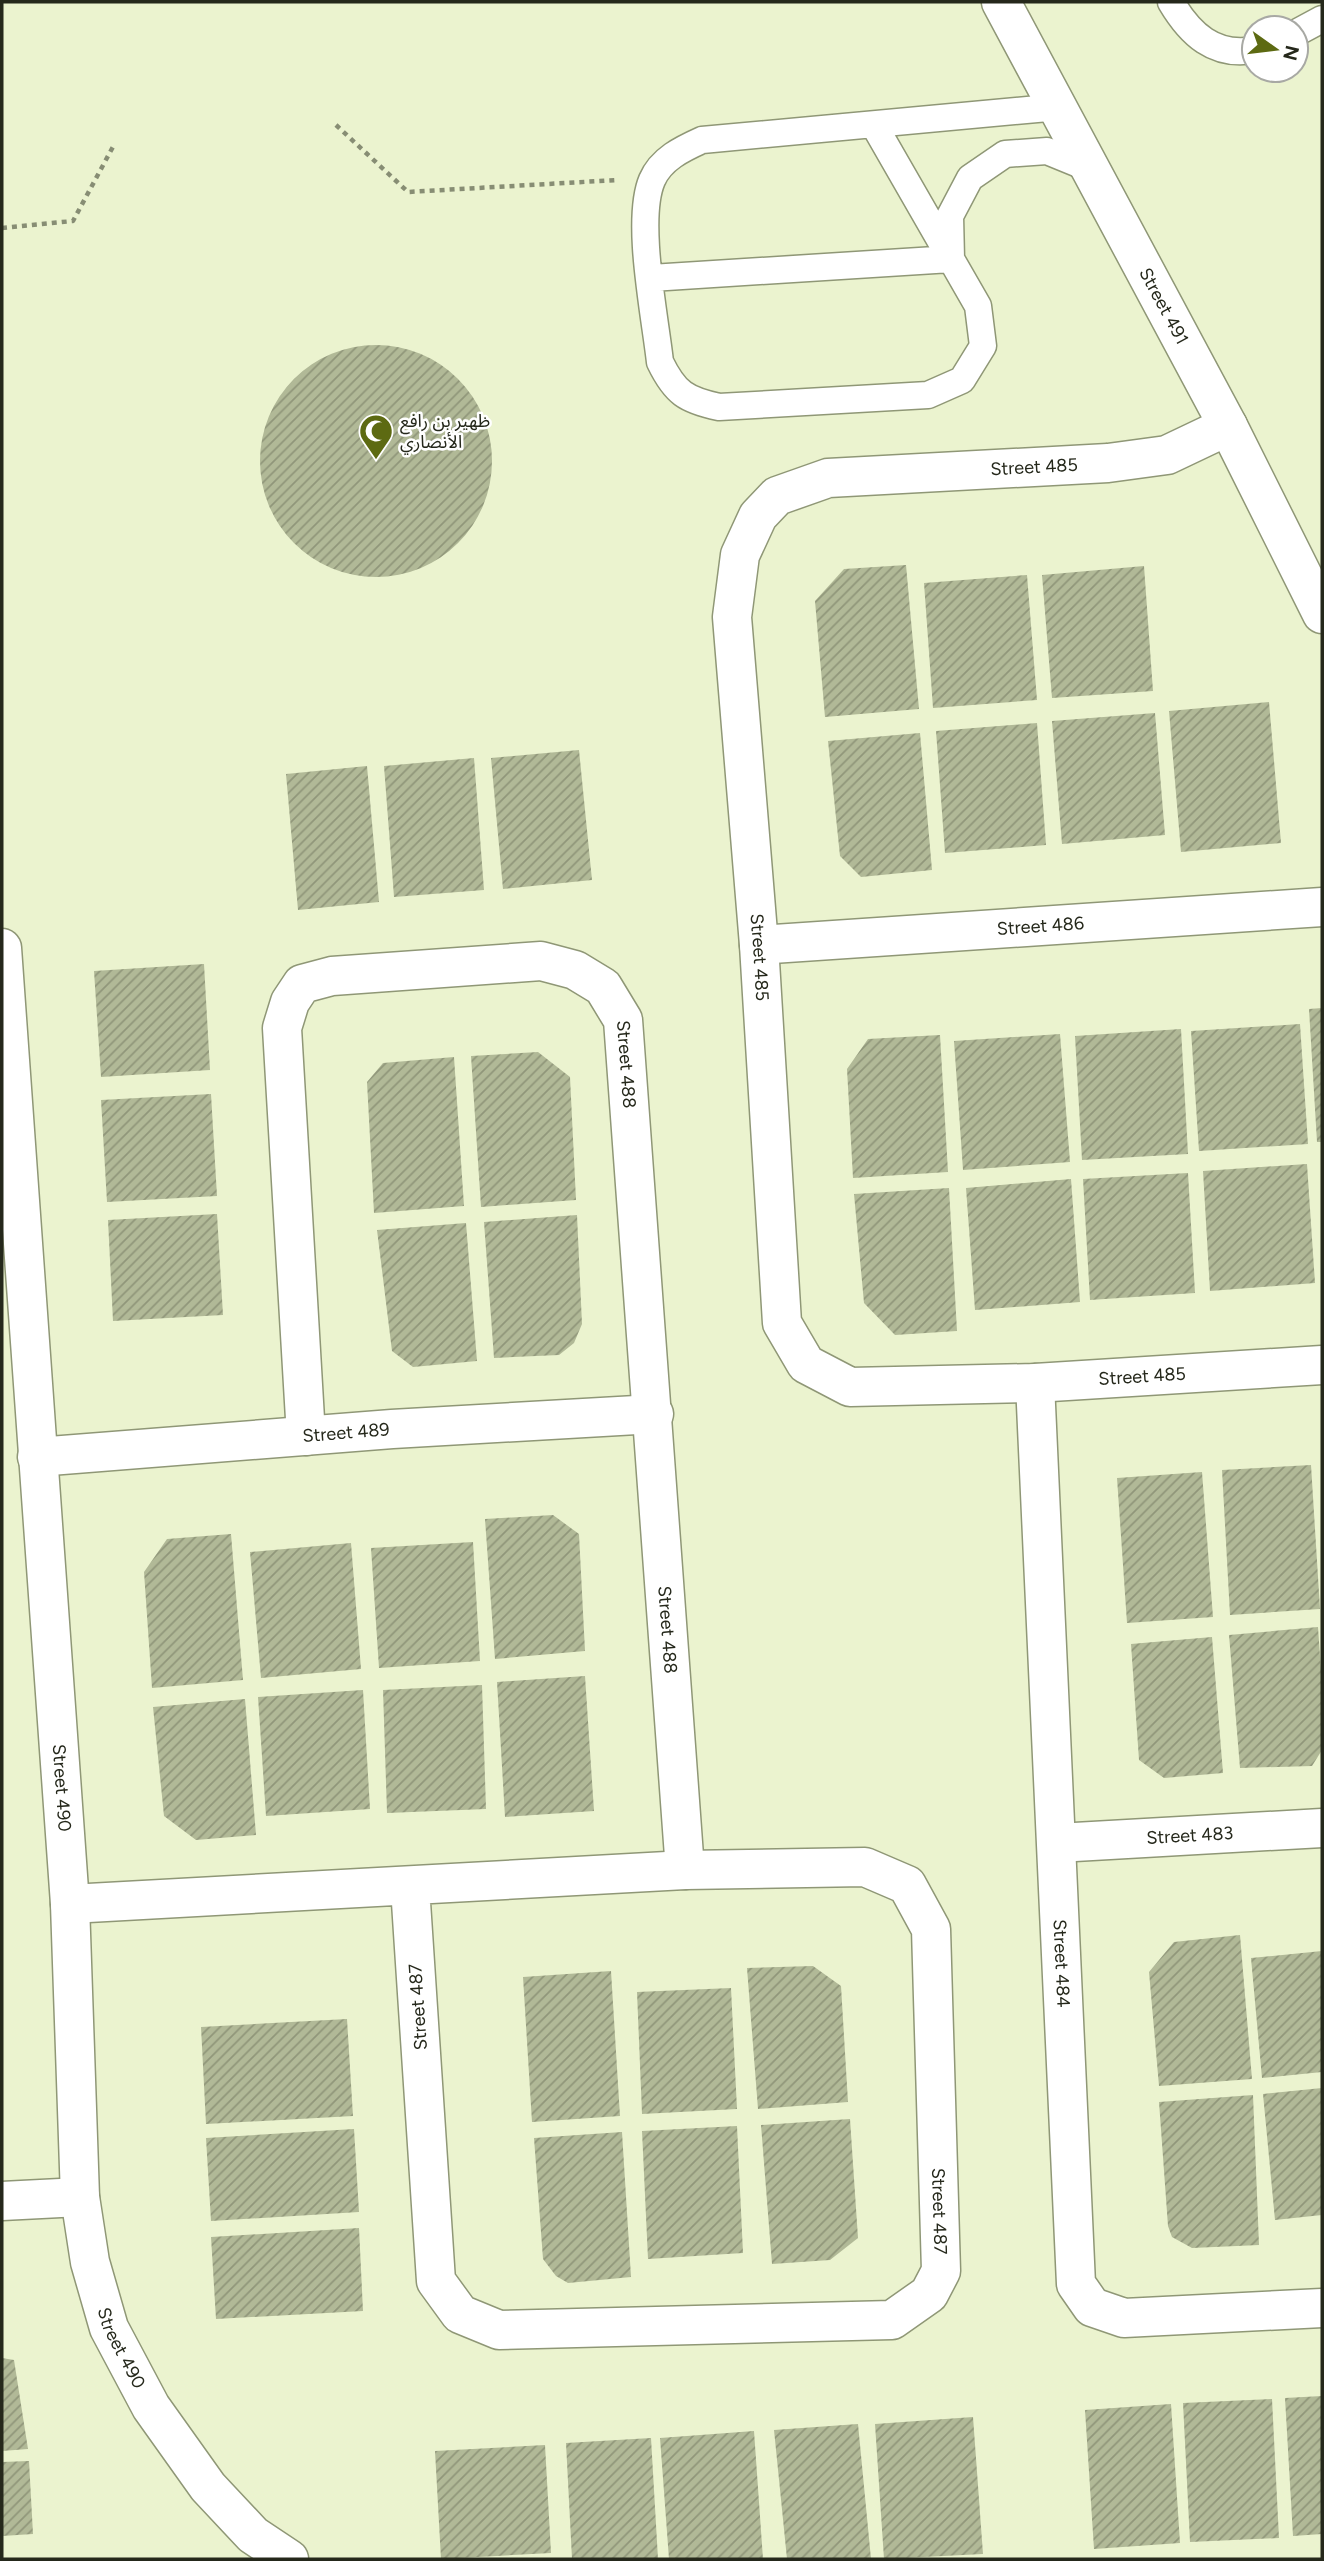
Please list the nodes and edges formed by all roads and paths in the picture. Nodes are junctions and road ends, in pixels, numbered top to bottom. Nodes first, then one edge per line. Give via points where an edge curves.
1 (1001, 2) edge
2 (1171, 2) edge
3 (1240, 52) edge
4 (1059, 107) junction
5 (336, 125) dead end
6 (874, 125) junction
7 (115, 142) dead end
8 (1091, 169) junction
9 (652, 178) junction
10 (2, 228) edge
11 (951, 259) junction
12 (651, 278) junction
13 (1228, 426) junction
14 (1322, 614) edge
15 (1322, 907) edge
16 (759, 945) junction
17 (2, 948) edge
18 (4, 1030) edge
19 (1322, 1365) edge
20 (1035, 1383) junction
21 (654, 1414) junction
22 (306, 1436) junction
23 (37, 1457) junction
24 (1322, 1828) edge
25 (1057, 1843) junction
26 (685, 1870) junction
27 (410, 1887) junction
28 (70, 1904) junction
29 (80, 2197) junction
30 (2, 2201) edge
31 (1322, 2308) edge
32 (289, 2559) edge

1 - 4 street, Street 491
2 - 3 lane via 1187,28 1206,42
4 - 6 lane
4 - 8 street, Street 491
5 - 9 path via 408,192
6 - 9 lane via 702,141 673,154
6 - 11 lane
7 - 10 path via 73,221
8 - 11 lane via 1047,151 1005,154 970,178 950,216
8 - 13 street, Street 491
9 - 12 lane via 645,215
11 - 12 lane
11 - 12 lane via 978,306 983,346 962,380 928,395 719,407 691,401 670,384 660,362
13 - 14 street, Street 491
13 - 16 street, Street 485 via 1167,455 828,478 777,496 758,516 740,555 732,617
15 - 16 street, Street 486
16 - 20 street, Street 485 via 782,1323 806,1364 850,1387
17 - 18 street, Street 490
18 - 23 street, Street 490
19 - 20 street, Street 485
20 - 25 street, Street 484
21 - 22 street, Street 489
21 - 22 street, Street 488 via 623,1020 603,987 575,970 541,961 331,976 302,984 290,1002 282,1028
21 - 26 street, Street 488
22 - 23 street, Street 489
23 - 28 street, Street 490
24 - 25 street, Street 483
25 - 31 street, Street 484 via 1076,2284 1093,2307 1124,2318
26 - 27 street, Street 487
26 - 27 street, Street 487 via 865,1867 907,1885 931,1929 941,2270 929,2294 892,2320 499,2330 460,2314 436,2281
27 - 28 street, Street 487
28 - 29 street, Street 490
29 - 30 street
29 - 32 street, Street 490 via 90,2262 109,2328 151,2407 208,2487 253,2535

